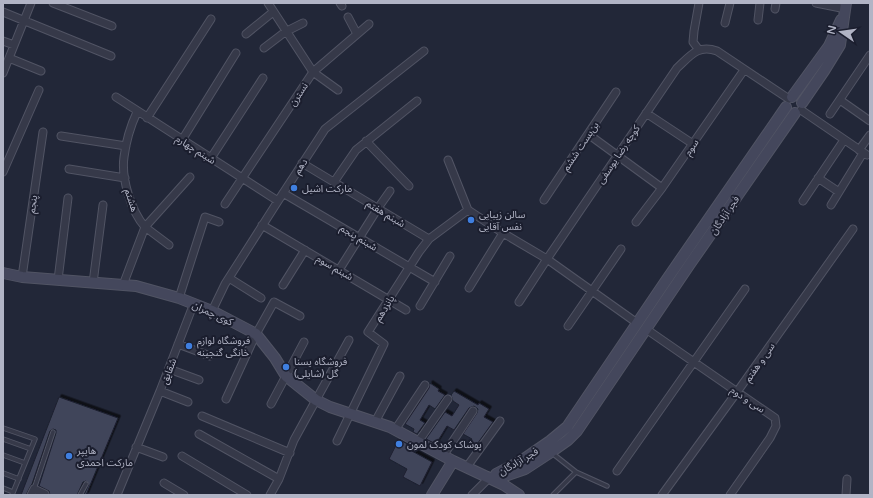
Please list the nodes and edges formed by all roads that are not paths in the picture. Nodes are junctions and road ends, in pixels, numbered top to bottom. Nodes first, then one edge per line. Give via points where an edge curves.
1 (31, 3) edge
2 (53, 3) edge
3 (268, 3) edge
4 (699, 3) edge
5 (730, 3) edge
6 (760, 3) edge
7 (816, 3) edge
8 (846, 6) edge
9 (3, 12) edge
10 (273, 12) junction
11 (348, 18) dead end
12 (211, 19) dead end
13 (25, 20) junction
14 (758, 20) dead end
15 (303, 23) dead end
16 (725, 23) dead end
17 (369, 24) dead end
18 (112, 26) dead end
19 (285, 32) junction
20 (246, 34) dead end
21 (357, 34) junction
22 (3, 41) edge
23 (14, 45) junction
24 (264, 48) dead end
25 (699, 50) junction
26 (424, 51) dead end
27 (236, 53) dead end
28 (870, 55) edge
29 (111, 56) dead end
30 (9, 58) junction
31 (744, 70) junction
32 (40, 71) dead end
33 (3, 72) edge
34 (313, 72) junction
35 (263, 78) dead end
36 (39, 90) dead end
37 (338, 90) dead end
38 (616, 92) dead end
39 (116, 97) dead end
40 (417, 100) dead end
41 (840, 100) junction
42 (794, 105) junction
43 (137, 112) junction
44 (646, 113) junction
45 (830, 114) dead end
46 (147, 118) junction
47 (870, 121) edge
48 (43, 132) dead end
49 (588, 134) junction
50 (870, 135) edge
51 (61, 136) dead end
52 (182, 140) junction
53 (844, 140) junction
54 (366, 141) junction
55 (693, 144) junction
56 (126, 146) junction
57 (863, 153) junction
58 (617, 156) junction
59 (211, 158) junction
60 (448, 160) dead end
61 (302, 163) junction
62 (69, 169) dead end
63 (3, 172) edge
64 (190, 177) dead end
65 (125, 178) junction
66 (243, 178) junction
67 (818, 178) junction
68 (334, 182) junction
69 (409, 186) dead end
70 (662, 188) junction
71 (390, 191) dead end
72 (838, 192) junction
73 (283, 193) junction
74 (68, 198) dead end
75 (278, 200) junction
76 (544, 200) dead end
77 (802, 201) dead end
78 (225, 204) dead end
79 (103, 205) dead end
80 (830, 205) dead end
81 (378, 208) junction
82 (468, 210) junction
83 (219, 222) dead end
84 (636, 222) dead end
85 (262, 226) junction
86 (145, 228) junction
87 (853, 229) dead end
88 (503, 233) junction
89 (360, 238) junction
90 (429, 239) junction
91 (170, 245) dead end
92 (622, 249) dead end
93 (305, 250) junction
94 (450, 256) dead end
95 (547, 259) junction
96 (409, 267) junction
97 (339, 270) junction
98 (3, 273) edge
99 (22, 277) junction
100 (229, 278) junction
101 (58, 280) junction
102 (435, 282) junction
103 (93, 283) junction
104 (123, 285) junction
105 (283, 285) dead end
106 (469, 288) dead end
107 (745, 289) dead end
108 (592, 292) junction
109 (179, 298) junction
110 (261, 298) dead end
111 (389, 300) junction
112 (519, 302) dead end
113 (194, 303) junction
114 (420, 306) dead end
115 (406, 310) dead end
116 (212, 311) junction
117 (300, 316) dead end
118 (637, 323) junction
119 (568, 326) dead end
120 (646, 330) junction
121 (256, 334) junction
122 (349, 340) dead end
123 (304, 342) dead end
124 (178, 344) junction
125 (210, 356) dead end
126 (693, 362) junction
127 (169, 369) junction
128 (286, 376) junction
129 (400, 376) dead end
130 (200, 380) dead end
131 (425, 385) dead end
132 (160, 391) junction
133 (738, 392) junction
134 (226, 399) dead end
135 (448, 399) dead end
136 (316, 400) junction
137 (188, 402) dead end
138 (271, 404) dead end
139 (473, 411) dead end
140 (350, 413) junction
141 (202, 416) dead end
142 (500, 421) dead end
143 (374, 422) junction
144 (3, 428) edge
145 (395, 430) junction
146 (53, 432) dead end
147 (199, 434) dead end
148 (3, 439) edge
149 (337, 441) dead end
150 (418, 442) junction
151 (136, 447) junction
152 (31, 449) junction
153 (290, 452) junction
154 (551, 452) junction
155 (3, 455) edge
156 (182, 456) dead end
157 (443, 456) junction
158 (163, 457) dead end
159 (453, 461) junction
160 (25, 463) junction
161 (523, 465) junction
162 (466, 468) junction
163 (617, 471) dead end
164 (576, 472) junction
165 (3, 473) edge
166 (489, 478) junction
167 (19, 479) junction
168 (279, 479) junction
169 (847, 479) dead end
170 (86, 484) dead end
171 (164, 484) dead end
172 (607, 486) dead end
173 (3, 488) edge
174 (32, 492) edge
175 (13, 494) edge
176 (120, 494) edge
177 (516, 494) edge
178 (45, 495) edge
179 (80, 495) edge
180 (184, 495) edge
181 (247, 495) edge
182 (270, 495) edge
183 (432, 495) edge
184 (472, 495) edge
185 (553, 495) edge
186 (662, 495) edge
187 (730, 495) edge
188 (846, 495) edge

1 - 13 street
2 - 18 street
3 - 10 street
4 - 25 street via 693,42
5 - 16 street
6 - 14 street
7 - 8 street
8 - 42 street, فجر آزادگان via 829,46
9 - 13 street
10 - 19 street
10 - 20 street
11 - 21 street
12 - 46 street
13 - 23 street
13 - 29 street
15 - 19 street
17 - 21 street, نسترن
19 - 24 street
19 - 34 street
21 - 34 street, نسترن
22 - 23 street
23 - 30 street
25 - 31 street via 709,48
25 - 44 street, کوچه رضا یوسفی via 677,68
26 - 61 street, دهم via 325,129
27 - 52 street
28 - 41 street
30 - 32 street
30 - 33 street
31 - 42 street
31 - 55 street, سوم
34 - 37 street
34 - 66 street, نسترن
35 - 59 street
36 - 63 street
38 - 49 street, بن‌بست ششم
39 - 43 street, شبنم چهارم
40 - 54 street
41 - 45 street
41 - 47 street
42 - 53 street
42 - 118 street, فجر آزادگان
42 - 120 street, فجر آزادگان
43 - 46 street, شبنم چهارم
43 - 56 street, هشتم via 131,124
44 - 55 street
44 - 58 street, کوچه رضا یوسفی
46 - 52 street, شبنم چهارم
48 - 99 street, پنجم
49 - 58 street
49 - 76 street, بن‌بست ششم
50 - 57 street
51 - 56 street
52 - 59 street, شبنم چهارم
53 - 57 street
53 - 67 street
54 - 68 street via 356,150
54 - 69 street
55 - 70 street, سوم
56 - 65 street, هشتم
57 - 72 street
58 - 70 street
58 - 95 street, کوچه رضا یوسفی
59 - 66 street, شبنم چهارم
60 - 82 street
61 - 68 street, شبنم هفتم
61 - 73 street, دهم
62 - 65 street
64 - 86 street
65 - 86 street, هشتم via 132,205
66 - 75 street, شبنم چهارم
66 - 78 street, نسترن
67 - 72 street
67 - 77 street
68 - 81 street, شبنم هفتم
70 - 84 street, سوم
71 - 81 street
72 - 80 street
73 - 75 street, دهم
73 - 89 street, شبنم پنجم
74 - 101 street
75 - 85 street, دهم
79 - 103 street
81 - 89 street
81 - 90 street, شبنم هفتم
82 - 88 street
82 - 90 street, پانزدهم
83 - 109 street via 205,217
85 - 93 street, شبنم سوم
85 - 100 street, دهم
86 - 91 street
86 - 104 street
87 - 133 street, سی و هفتم
88 - 95 street
88 - 106 street
89 - 96 street, شبنم پنجم
89 - 97 street
90 - 96 street, پانزدهم
92 - 108 street
93 - 97 street, شبنم سوم
93 - 105 street
94 - 102 street
95 - 108 street
95 - 112 street, کوچه رضا یوسفی
96 - 102 street, شبنم پنجم
96 - 111 street, پانزدهم
97 - 111 street, شبنم سوم
98 - 99 street, کوی چمران
99 - 101 street, کوی چمران
100 - 110 street
100 - 116 street, دهم
101 - 103 street, کوی چمران
102 - 114 street
103 - 104 street, کوی چمران
104 - 109 street, کوی چمران
107 - 126 street
108 - 118 street
108 - 119 street
109 - 113 street, کوی چمران
111 - 115 street, شبنم سوم
111 - 140 street, پانزدهم via 368,332 384,344
113 - 116 street, کوی چمران
113 - 124 street, شقایق
116 - 121 street, کوی چمران
117 - 121 street via 274,302
118 - 120 street
118 - 161 street, فجر آزادگان via 567,428
120 - 126 street, سی و دوم
120 - 154 street, فجر آزادگان via 577,431
121 - 128 street, کوی چمران via 276,358
121 - 134 street
122 - 136 street
123 - 128 street
124 - 125 street
124 - 127 street, شقایق
126 - 133 street, سی و دوم
126 - 163 street
127 - 130 street
127 - 132 street, شقایق
128 - 136 street, کوی چمران
128 - 138 street
129 - 143 street
131 - 145 street
132 - 137 street
132 - 151 street, شقایق
133 - 186 street, سی و هفتم
133 - 187 street, سی و دوم via 774,418 776,426
135 - 150 street
136 - 140 street, کوی چمران
136 - 153 street
139 - 157 street
140 - 143 street, کوی چمران
140 - 149 street, پانزدهم
141 - 153 street
142 - 162 street
143 - 145 street, کوی چمران
144 - 152 lane via 35,439
145 - 150 street, کوی چمران
146 - 174 lane
147 - 168 street
148 - 152 lane
150 - 157 street, کوی چمران
151 - 158 street
151 - 176 street, شقایق
152 - 160 lane
153 - 168 street
154 - 161 street, فجر آزادگان
154 - 164 lane
155 - 160 lane
156 - 181 street
157 - 159 street, کوی چمران
159 - 162 street, کوی چمران
159 - 183 street
160 - 167 lane
161 - 166 street, فجر آزادگان via 505,476
162 - 166 street, کوی چمران
164 - 172 lane
164 - 185 lane
165 - 167 lane
166 - 177 street, کوی چمران
166 - 184 street
167 - 175 lane
168 - 182 street
169 - 188 street
170 - 179 lane
171 - 180 street
173 - 175 lane
174 - 178 street

